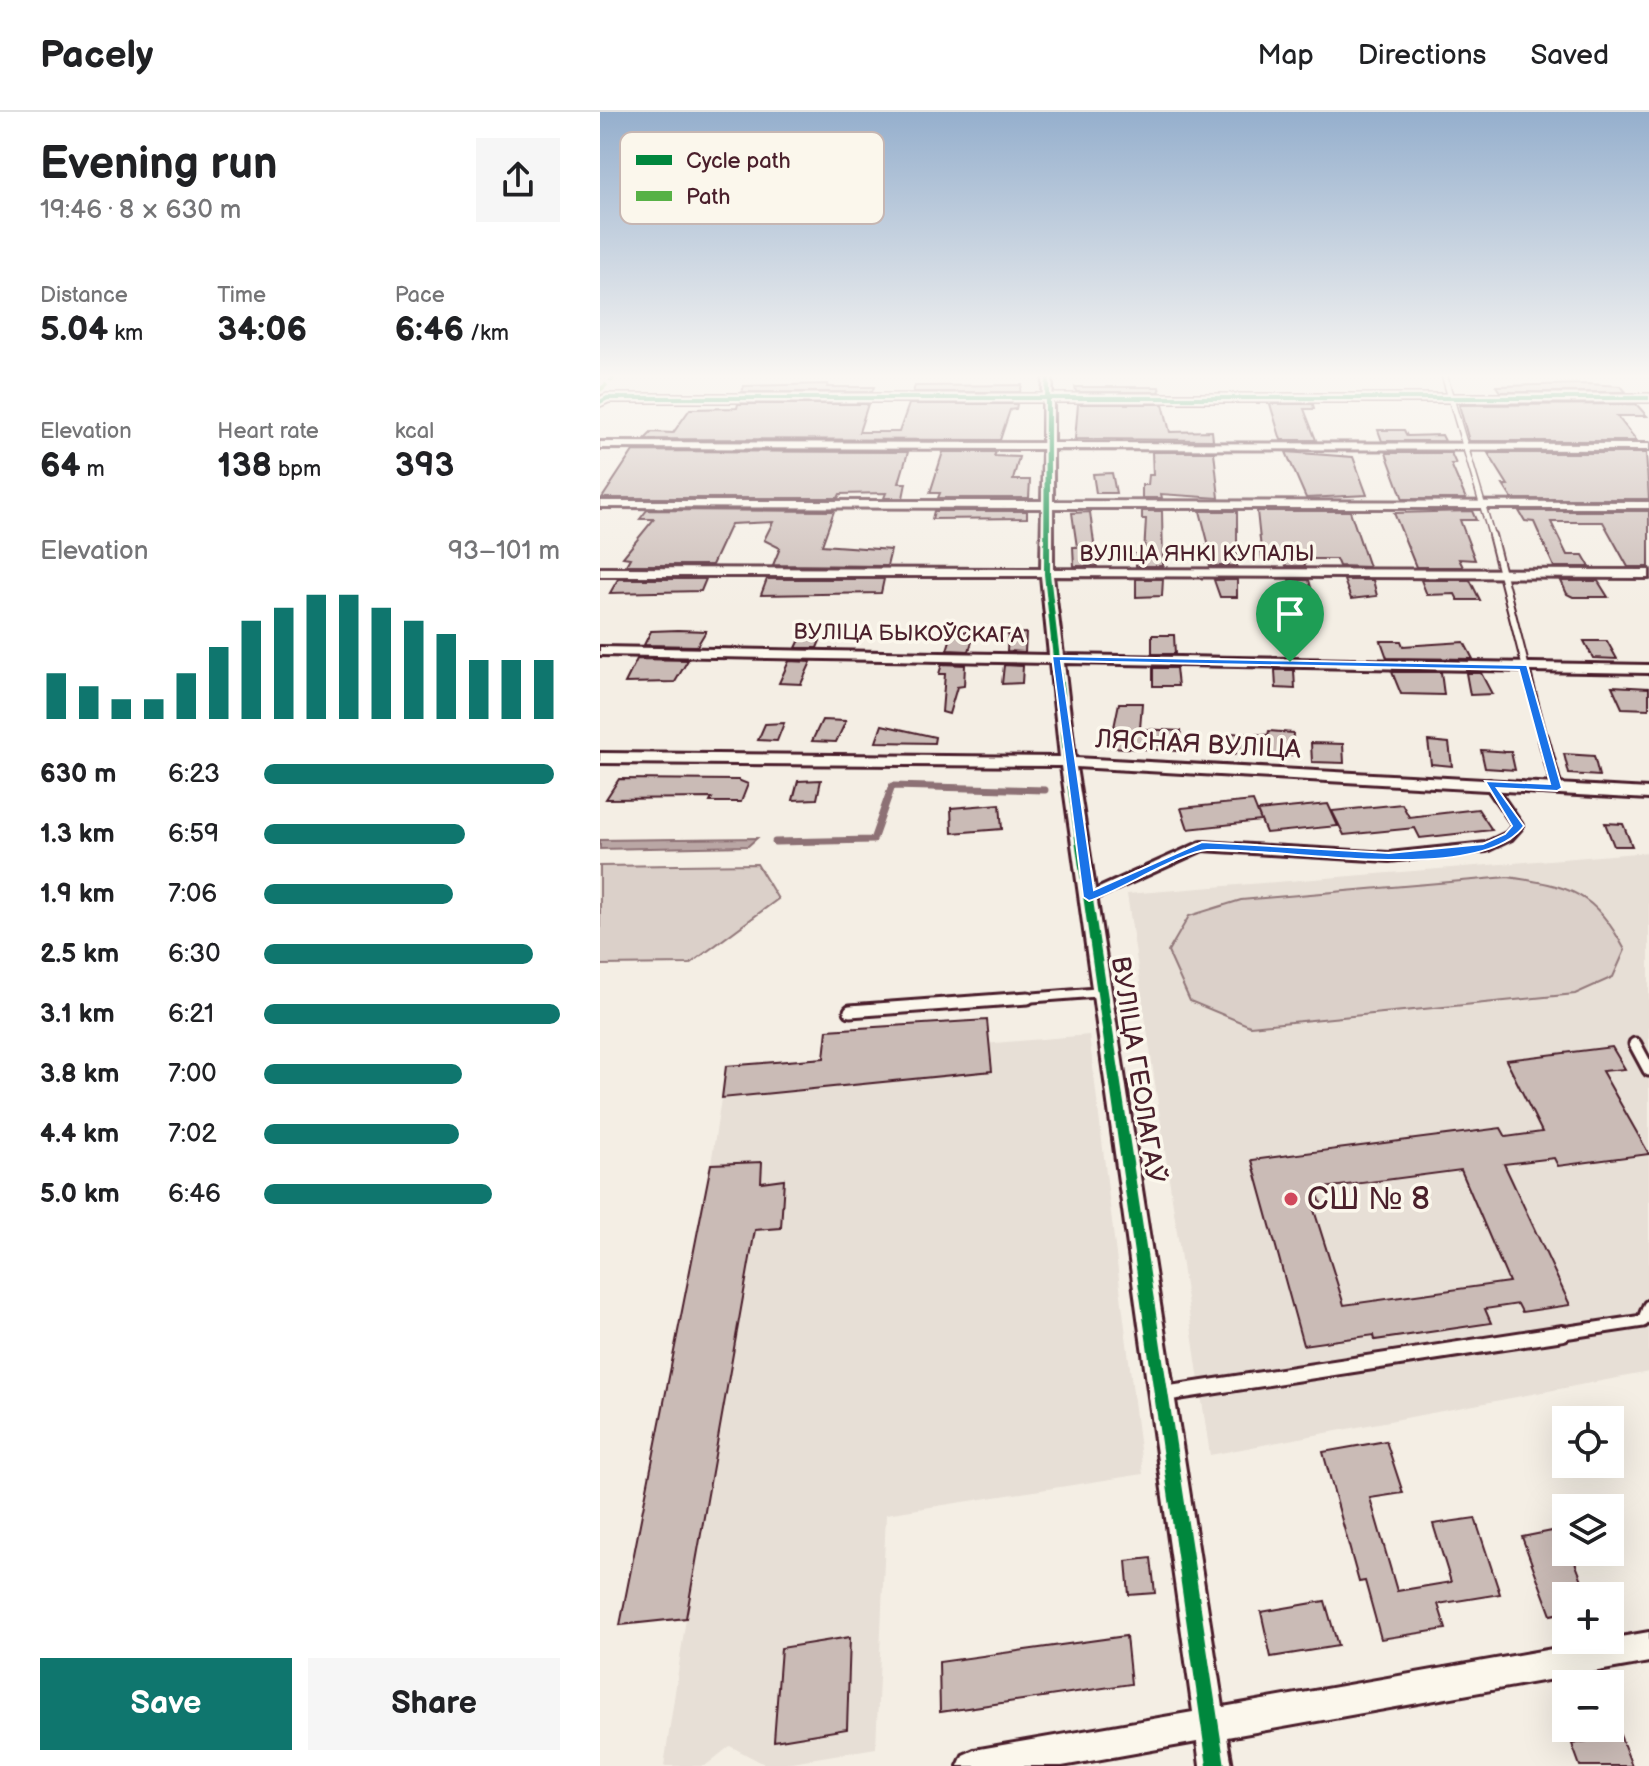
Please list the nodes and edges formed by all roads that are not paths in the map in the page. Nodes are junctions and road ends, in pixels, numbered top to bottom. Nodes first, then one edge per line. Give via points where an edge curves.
1 (1048, 455) edge
2 (1468, 455) edge
3 (600, 504) edge
4 (1045, 504) junction
5 (1649, 505) edge
6 (1484, 506) junction
7 (600, 572) edge
8 (1047, 574) junction
9 (1501, 574) junction
10 (1649, 574) edge
11 (600, 651) edge
12 (1056, 658) junction
13 (1523, 667) junction
14 (1649, 669) edge
15 (600, 758) edge
16 (1068, 762) junction
17 (1489, 784) junction
18 (1557, 788) junction
19 (1649, 794) edge
20 (1089, 897) junction
21 (1103, 992) junction
22 (850, 1011) dead end
23 (1635, 1044) dead end
24 (1649, 1070) edge
25 (1649, 1306) edge
26 (1163, 1394) junction
27 (1649, 1647) edge
28 (1210, 1725) junction
29 (1012, 1763) edge
30 (974, 1766) edge
31 (1216, 1766) edge

1 - 4 street, ВУЛІЦА ГЕОЛАГАЎ
2 - 6 lane
3 - 4 street
4 - 6 street
4 - 8 street, ВУЛІЦА ГЕОЛАГАЎ
5 - 6 street
6 - 9 lane
7 - 8 street, ВУЛІЦА ЯНКІ КУПАЛЫ
8 - 9 street, ВУЛІЦА ЯНКІ КУПАЛЫ
8 - 12 street, ВУЛІЦА ГЕОЛАГАЎ
9 - 10 street, ВУЛІЦА ЯНКІ КУПАЛЫ
9 - 13 lane
11 - 12 street, ВУЛІЦА БЫКОЎСКАГА
12 - 13 street, ВУЛІЦА БЫКОЎСКАГА
12 - 16 street, ВУЛІЦА ГЕОЛАГАЎ
13 - 14 street, ВУЛІЦА БЫКОЎСКАГА
13 - 18 lane
15 - 16 street, ЛЯСНАЯ ВУЛІЦА
16 - 17 street, ЛЯСНАЯ ВУЛІЦА
16 - 20 street, ВУЛІЦА ГЕОЛАГАЎ
17 - 18 street, ЛЯСНАЯ ВУЛІЦА
17 - 20 lane via 1518,826 1486,847 1389,857 1202,846
18 - 19 street, ЛЯСНАЯ ВУЛІЦА
20 - 21 street, ВУЛІЦА ГЕОЛАГАЎ
21 - 22 lane
21 - 26 street, ВУЛІЦА ГЕОЛАГАЎ
23 - 24 lane
25 - 26 lane via 1643,1321
26 - 28 street, ВУЛІЦА ГЕОЛАГАЎ
27 - 28 street
28 - 29 street
28 - 31 street, ВУЛІЦА ГЕОЛАГАЎ
29 - 30 street

